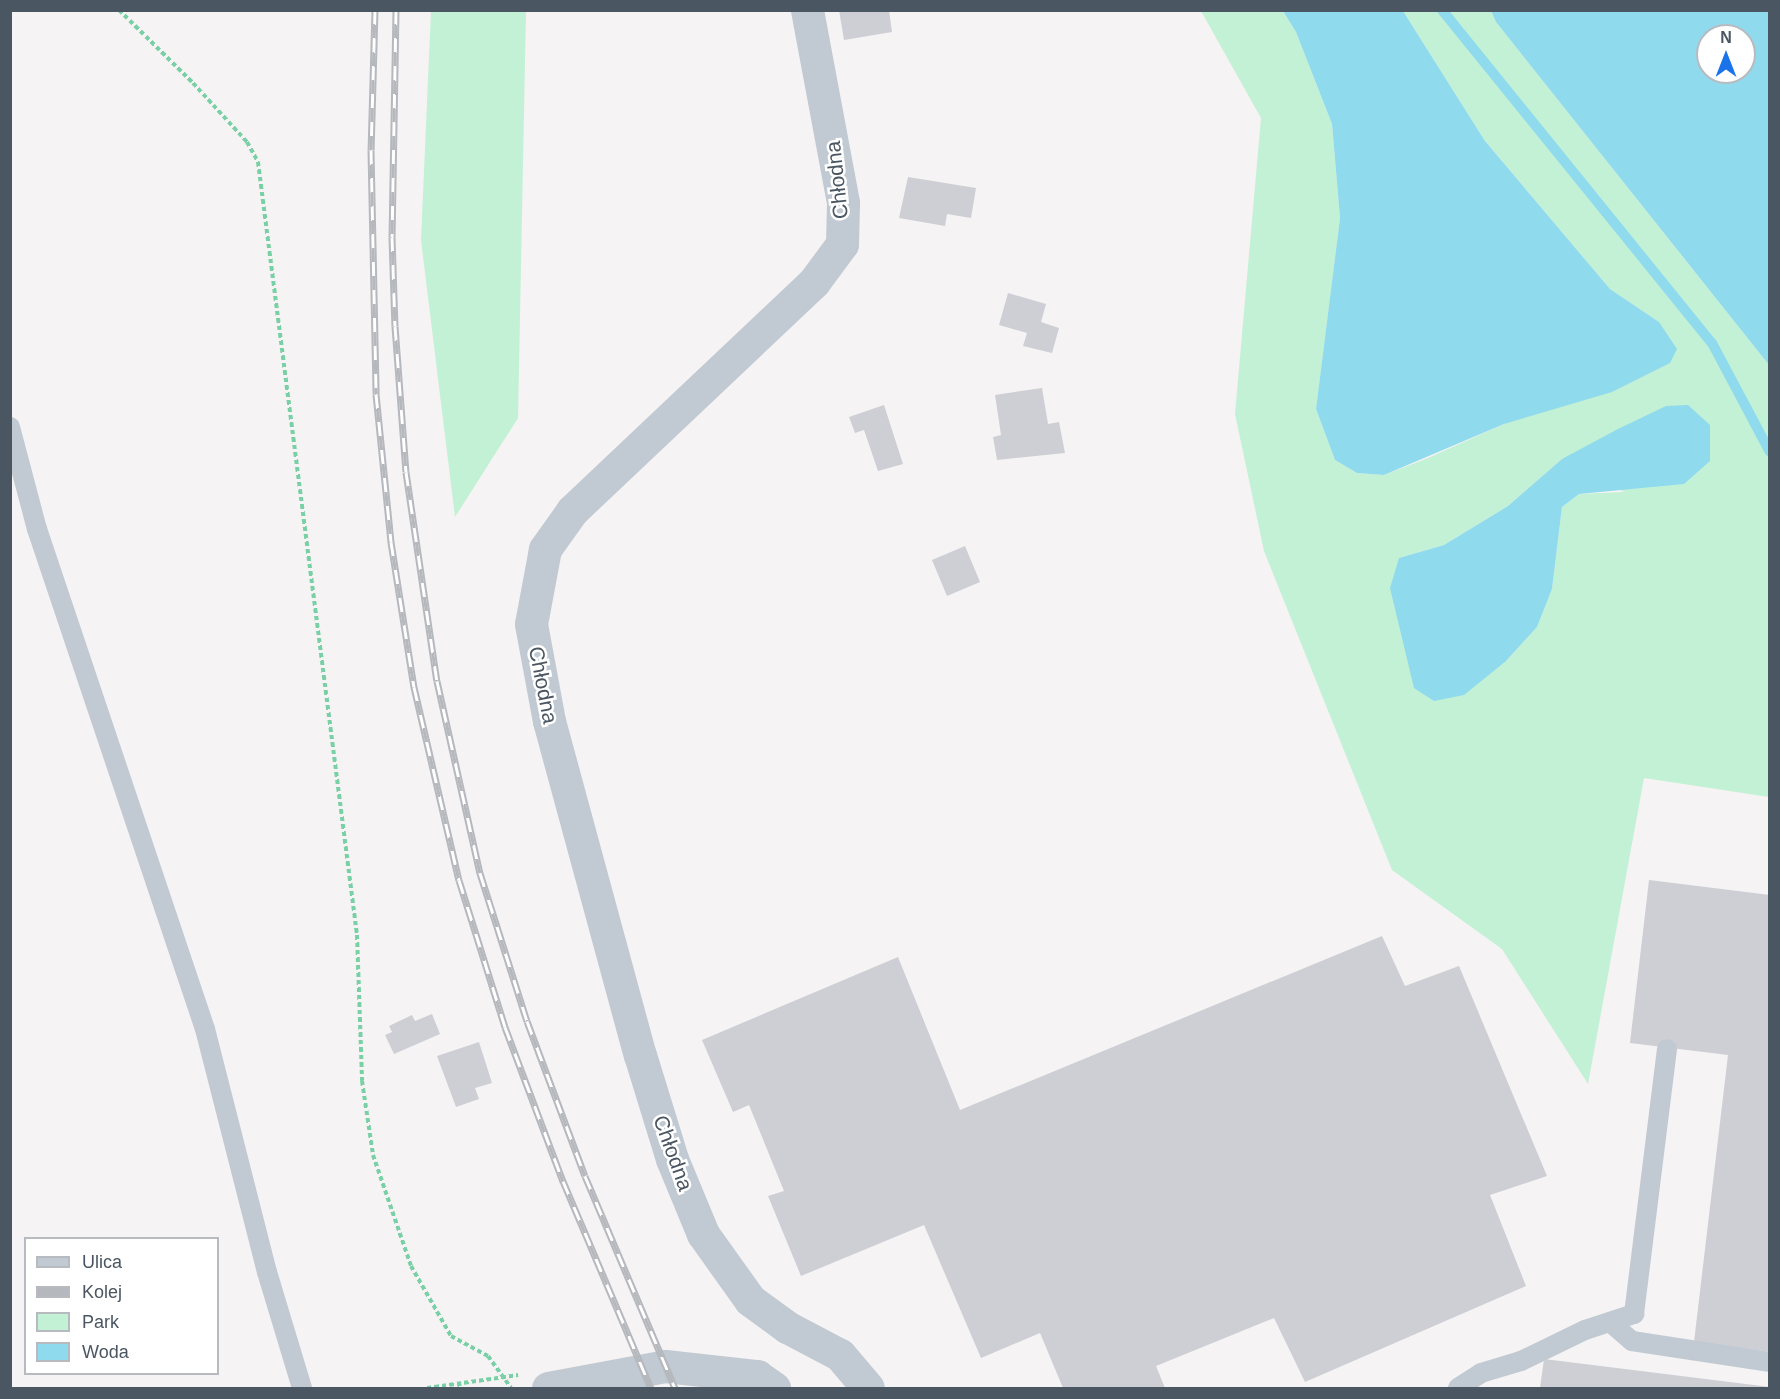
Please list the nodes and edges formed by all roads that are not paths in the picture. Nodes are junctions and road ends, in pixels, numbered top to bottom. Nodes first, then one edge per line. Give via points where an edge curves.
1 (807, 10) edge
2 (10, 427) edge
3 (1667, 1049) dead end
4 (1610, 1322) junction
5 (1770, 1362) edge
6 (302, 1389) edge
7 (548, 1389) edge
8 (774, 1389) edge
9 (868, 1389) edge
10 (1458, 1389) edge

1 - 9 street, Chłodna via 843,203 842,244 814,282 572,511 545,549 531,624 549,721 640,1055 672,1159 704,1234 750,1300 787,1327 840,1356
2 - 6 lane via 37,529 205,1029 267,1272
3 - 4 lane via 1634,1314
4 - 5 lane via 1632,1341
4 - 10 lane via 1521,1361 1481,1373
7 - 8 street via 665,1366 757,1376

